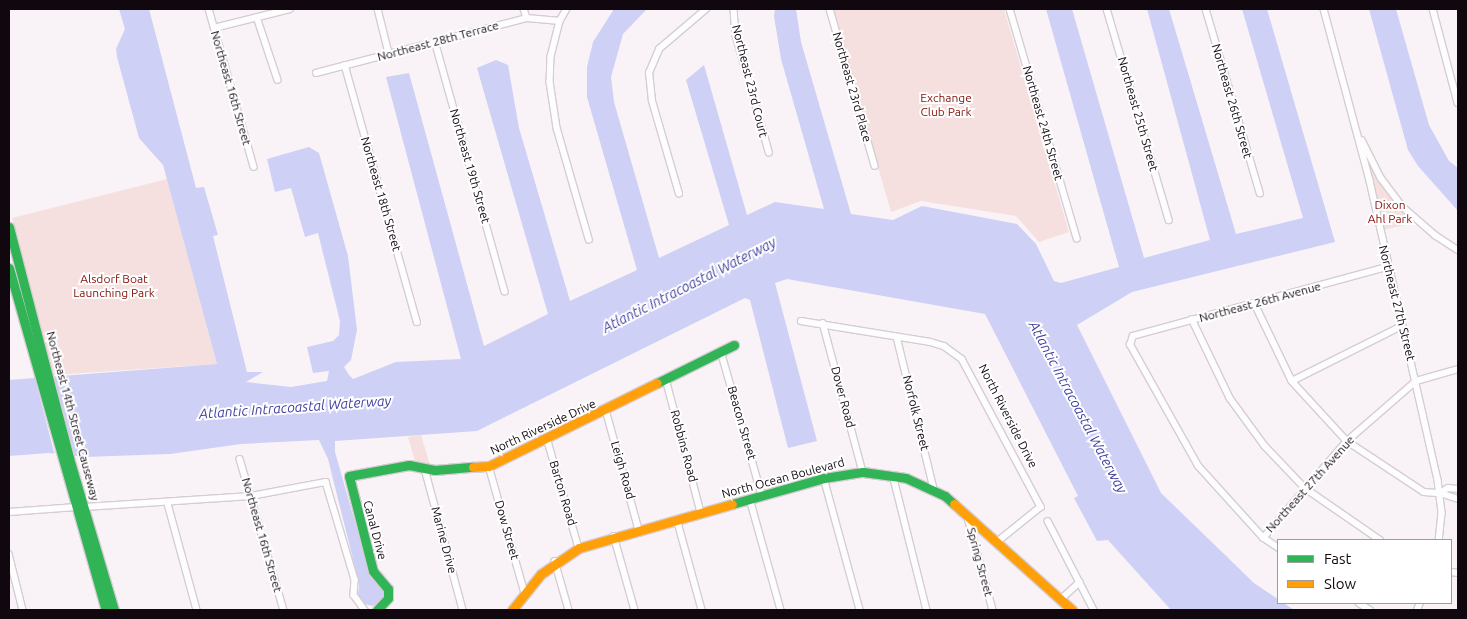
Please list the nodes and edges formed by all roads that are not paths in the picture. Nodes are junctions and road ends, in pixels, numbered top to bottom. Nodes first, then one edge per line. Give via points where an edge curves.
1 (209, 9) edge
2 (290, 9) edge
3 (378, 9) edge
4 (524, 9) edge
5 (567, 9) edge
6 (706, 9) edge
7 (830, 9) edge
8 (1010, 9) edge
9 (1107, 9) edge
10 (1206, 9) edge
11 (1324, 9) edge
12 (1433, 9) edge
13 (732, 10) edge
14 (257, 17) junction
15 (527, 18) junction
16 (560, 21) junction
17 (214, 28) junction
18 (435, 41) junction
19 (389, 53) junction
20 (345, 65) junction
21 (316, 73) dead end
22 (278, 80) dead end
23 (1458, 103) edge
24 (1354, 122) junction
25 (769, 152) dead end
26 (875, 166) dead end
27 (254, 167) dead end
28 (1260, 193) dead end
29 (679, 194) dead end
30 (1169, 220) dead end
31 (9, 228) edge
32 (1077, 238) dead end
33 (589, 239) dead end
34 (1458, 250) edge
35 (1387, 267) junction
36 (9, 268) edge
37 (505, 291) dead end
38 (1255, 304) junction
39 (1192, 319) junction
40 (801, 321) dead end
41 (416, 322) dead end
42 (823, 323) junction
43 (1402, 326) junction
44 (897, 337) junction
45 (734, 345) dead end
46 (721, 351) junction
47 (1458, 369) edge
48 (42, 373) junction
49 (666, 379) junction
50 (1292, 381) junction
51 (1416, 382) junction
52 (606, 410) junction
53 (546, 438) junction
54 (1347, 441) junction
55 (240, 459) dead end
56 (489, 466) junction
57 (425, 469) junction
58 (863, 472) junction
59 (893, 474) junction
60 (349, 476) joint
61 (824, 478) junction
62 (1305, 488) junction
63 (1458, 488) edge
64 (934, 489) junction
65 (1440, 493) junction
66 (762, 495) junction
67 (250, 496) junction
68 (750, 499) junction
69 (1458, 499) edge
70 (168, 504) junction
71 (80, 507) junction
72 (9, 512) edge
73 (701, 512) junction
74 (968, 513) junction
75 (677, 519) junction
76 (1048, 521) dead end
77 (639, 530) junction
78 (614, 536) junction
79 (1263, 538) junction
80 (1379, 539) edge
81 (1439, 539) edge
82 (999, 541) junction
83 (1277, 547) edge
84 (579, 548) junction
85 (9, 554) edge
86 (555, 561) junction
87 (1080, 582) junction
88 (525, 593) junction
89 (1061, 600) junction
90 (23, 610) edge
91 (106, 610) edge
92 (114, 610) edge
93 (197, 610) edge
94 (284, 610) edge
95 (365, 610) edge
96 (377, 610) edge
97 (463, 610) edge
98 (512, 610) edge
99 (569, 610) edge
100 (635, 610) edge
101 (702, 610) edge
102 (781, 610) edge
103 (860, 610) edge
104 (927, 610) edge
105 (993, 610) edge
106 (1072, 610) edge
107 (1094, 610) edge

1 - 17 street, Northeast 16th Street
2 - 14 street
3 - 19 street
4 - 15 street
5 - 16 street
6 - 29 street via 660,50 649,73 652,102
7 - 26 street, Northeast 23rd Place
8 - 32 street, Northeast 24th Street
9 - 30 street, Northeast 25th Street
10 - 28 street, Northeast 26th Street
11 - 24 street, Northeast 27th Street
12 - 23 street
13 - 25 street, Northeast 23rd Court via 740,51
14 - 17 street
14 - 22 street
15 - 16 street, Northeast 28th Terrace
15 - 18 street, Northeast 28th Terrace
16 - 33 street via 551,56 550,82 556,128
17 - 27 street, Northeast 16th Street
18 - 19 street, Northeast 28th Terrace
18 - 37 street, Northeast 19th Street
19 - 20 street, Northeast 28th Terrace
20 - 21 street, Northeast 28th Terrace
20 - 41 street, Northeast 18th Street
24 - 34 street via 1370,159 1392,194 1418,222
24 - 35 street, Northeast 27th Street
31 - 48 main road, Northeast 14th Street Causeway
35 - 38 street, Northeast 26th Avenue
35 - 43 street, Northeast 27th Street
36 - 48 main road, Northeast 14th Street Causeway
38 - 39 street, Northeast 26th Avenue
38 - 50 street
39 - 62 street via 1230,398 1265,446
39 - 79 street, Northeast 26th Avenue via 1132,336 1130,346 1198,466
40 - 42 street, North Riverside Drive
42 - 44 street, North Riverside Drive
42 - 58 street, Dover Road
43 - 50 street
43 - 51 street, Northeast 27th Street
44 - 64 street, Norfolk Street
44 - 82 street, North Riverside Drive via 944,346 962,358 1041,507
45 - 46 main road, North Riverside Drive
46 - 49 main road, North Riverside Drive
46 - 66 street, Beacon Street
47 - 51 street, Northeast 27th Avenue
48 - 71 main road, Northeast 14th Street Causeway
49 - 52 main road, North Riverside Drive
49 - 73 street, Robbins Road
50 - 54 street
51 - 54 street, Northeast 27th Avenue
51 - 65 street, Northeast 27th Street
52 - 53 main road, North Riverside Drive
52 - 77 street, Leigh Road
53 - 56 main road, North Riverside Drive
53 - 84 street, Barton Road
54 - 62 street, Northeast 27th Avenue
54 - 65 street via 1424,492
55 - 67 street, Northeast 16th Street
56 - 57 main road, North Riverside Drive
56 - 88 street, Dow Street
57 - 60 main road, North Riverside Drive via 408,465
57 - 97 street, Marine Drive
58 - 59 main road, North Ocean Boulevard
58 - 61 main road, North Ocean Boulevard
59 - 64 main road, North Ocean Boulevard
59 - 104 street
60 - 96 main road, Canal Drive via 373,571 388,589 388,598
61 - 66 main road, North Ocean Boulevard
61 - 103 street
62 - 79 street, Northeast 27th Avenue
62 - 80 street
63 - 65 street via 1448,488
64 - 74 main road, North Ocean Boulevard
65 - 69 street
65 - 81 street, Northeast 27th Street
66 - 68 main road, North Ocean Boulevard
67 - 70 street
67 - 94 street, Northeast 16th Street
67 - 95 street via 326,482 354,580 354,595
68 - 73 main road, North Ocean Boulevard
68 - 102 street
70 - 71 street
70 - 93 street
71 - 72 street
71 - 91 main road, Northeast 14th Street Causeway
71 - 92 main road, Northeast 14th Street Causeway
73 - 75 main road, North Ocean Boulevard
74 - 82 main road, North Ocean Boulevard
74 - 105 street, Spring Street
75 - 77 main road, North Ocean Boulevard
75 - 101 street
76 - 87 street
77 - 78 main road, North Ocean Boulevard
78 - 84 main road, North Ocean Boulevard
78 - 100 street
79 - 83 street
82 - 89 main road, North Ocean Boulevard
84 - 86 main road, North Ocean Boulevard
85 - 90 street
86 - 88 main road, North Ocean Boulevard
86 - 99 street
87 - 89 street
87 - 107 street
88 - 98 main road, North Ocean Boulevard
89 - 106 main road, North Ocean Boulevard

